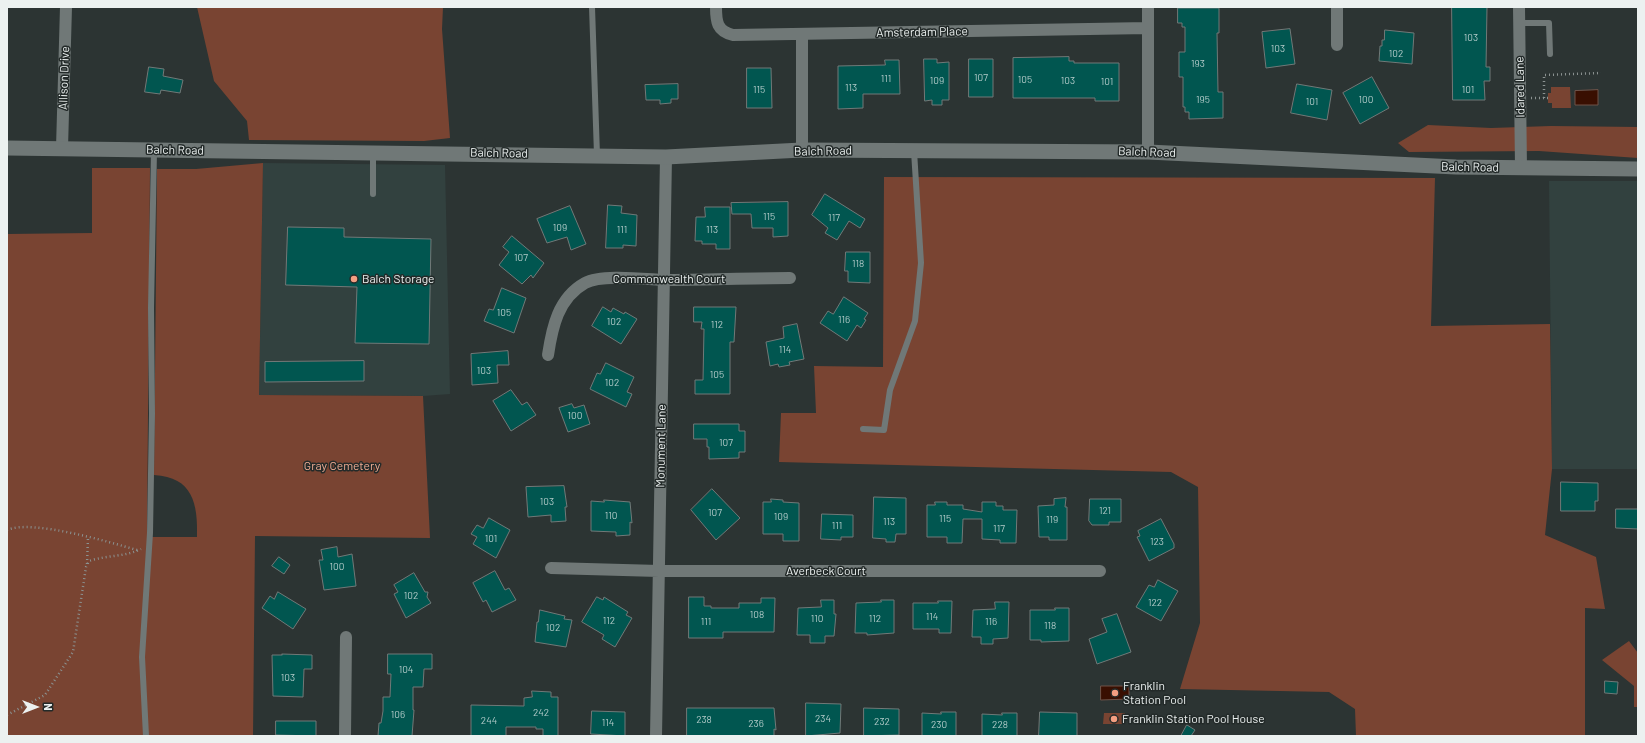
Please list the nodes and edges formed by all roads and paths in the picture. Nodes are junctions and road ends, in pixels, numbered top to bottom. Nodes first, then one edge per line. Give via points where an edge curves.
1 (66, 7) edge
2 (592, 7) edge
3 (716, 7) edge
4 (1148, 7) edge
5 (1336, 7) edge
6 (1519, 7) edge
7 (1519, 23) junction
8 (1148, 28) junction
9 (802, 34) junction
10 (1337, 45) dead end
11 (1550, 54) dead end
12 (1601, 74) dead end
13 (1531, 98) dead end
14 (1544, 98) junction
15 (1548, 98) dead end
16 (7, 148) edge
17 (62, 148) junction
18 (154, 149) junction
19 (802, 150) junction
20 (913, 150) junction
21 (373, 152) junction
22 (1148, 152) junction
23 (597, 155) junction
24 (666, 157) junction
25 (1521, 168) junction
26 (1638, 169) edge
27 (373, 194) dead end
28 (790, 278) dead end
29 (664, 280) junction
30 (548, 356) dead end
31 (863, 429) dead end
32 (7, 530) edge
33 (88, 538) junction
34 (86, 567) junction
35 (551, 568) dead end
36 (659, 571) junction
37 (1100, 571) dead end
38 (346, 637) dead end
39 (7, 715) edge
40 (146, 736) edge
41 (345, 736) edge
42 (656, 736) edge

1 - 17 street, Allison Drive
2 - 23 lane
3 - 9 street, Amsterdam Place via 717,23 725,33
4 - 8 street
5 - 10 street
6 - 7 street, Idared Lane
7 - 11 lane via 1549,23
7 - 25 street, Idared Lane
8 - 9 street, Amsterdam Place
8 - 22 street
9 - 19 street
12 - 14 path via 1544,74
13 - 14 path
14 - 15 path
16 - 17 street, Balch Road
17 - 18 street, Balch Road
18 - 21 street, Balch Road
18 - 40 lane via 150,533 142,657
19 - 20 street, Balch Road
19 - 24 street, Balch Road
20 - 22 street, Balch Road
20 - 31 lane via 921,263 915,321 890,390 884,430
21 - 23 street, Balch Road
21 - 27 lane
22 - 25 street, Balch Road
23 - 24 street, Balch Road
24 - 29 street, Monument Lane
25 - 26 street, Balch Road
28 - 29 street, Commonwealth Court
29 - 30 street, Commonwealth Court via 615,278 585,283 563,302 552,332
29 - 36 street, Monument Lane
32 - 33 path via 17,527 52,529
33 - 34 path
33 - 34 path via 138,550 124,556 103,556 89,561
34 - 39 path via 73,652 45,695
35 - 36 street, Averbeck Court
36 - 37 street, Averbeck Court
36 - 42 street, Monument Lane
38 - 41 street

